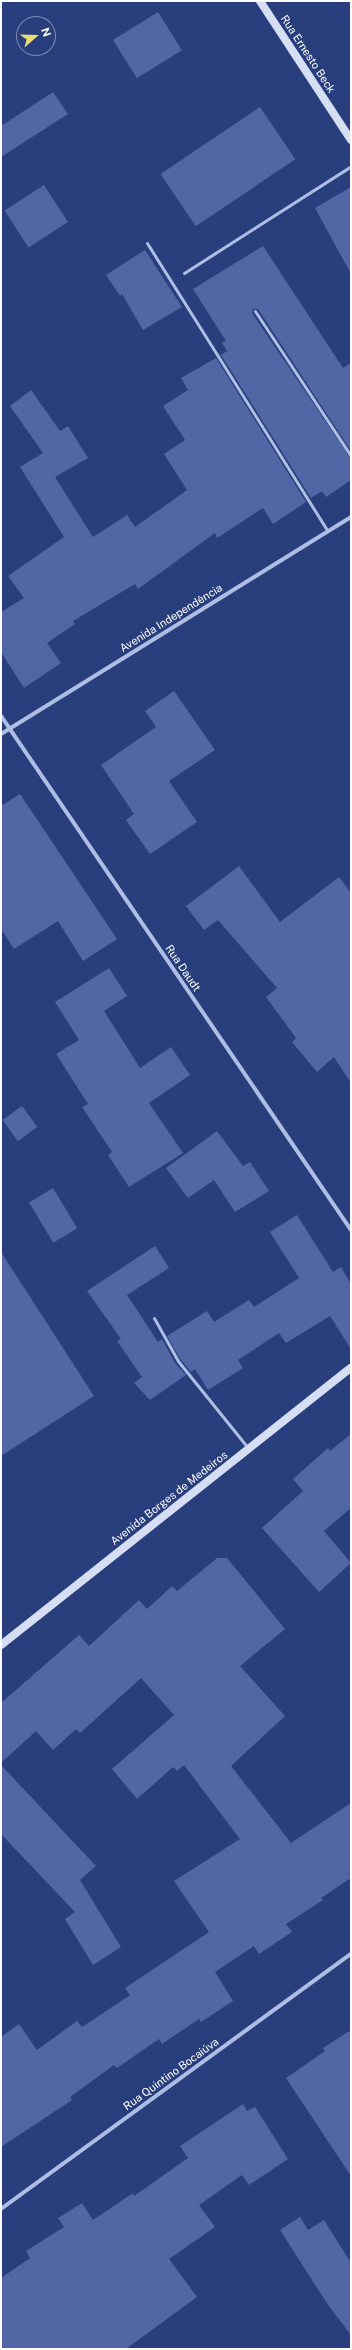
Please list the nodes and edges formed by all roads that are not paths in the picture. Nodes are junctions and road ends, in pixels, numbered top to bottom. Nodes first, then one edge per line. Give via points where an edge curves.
1 (260, 1) edge
2 (348, 129) edge
3 (351, 140) edge
4 (351, 166) edge
5 (147, 243) dead end
6 (184, 273) dead end
7 (255, 311) dead end
8 (351, 456) edge
9 (351, 517) edge
10 (328, 531) junction
11 (1, 716) edge
12 (10, 729) junction
13 (1, 734) edge
14 (351, 1230) edge
15 (154, 1318) dead end
16 (351, 1368) edge
17 (249, 1449) junction
18 (1, 1645) edge
19 (351, 1954) edge
20 (1, 2209) edge

1 - 2 main road, Rua Ernesto Beck
2 - 3 main road, Rua Ernesto Beck
4 - 6 lane
5 - 10 lane
7 - 8 lane
9 - 10 street, Avenida Independência
10 - 12 street, Avenida Independência
11 - 12 street, Rua Daudt
12 - 13 street, Avenida Independência
12 - 14 street, Rua Daudt
15 - 17 lane via 178,1361
16 - 17 main road, Avenida Borges de Medeiros
17 - 18 main road, Avenida Borges de Medeiros
19 - 20 street, Rua Quintino Bocaiúva

